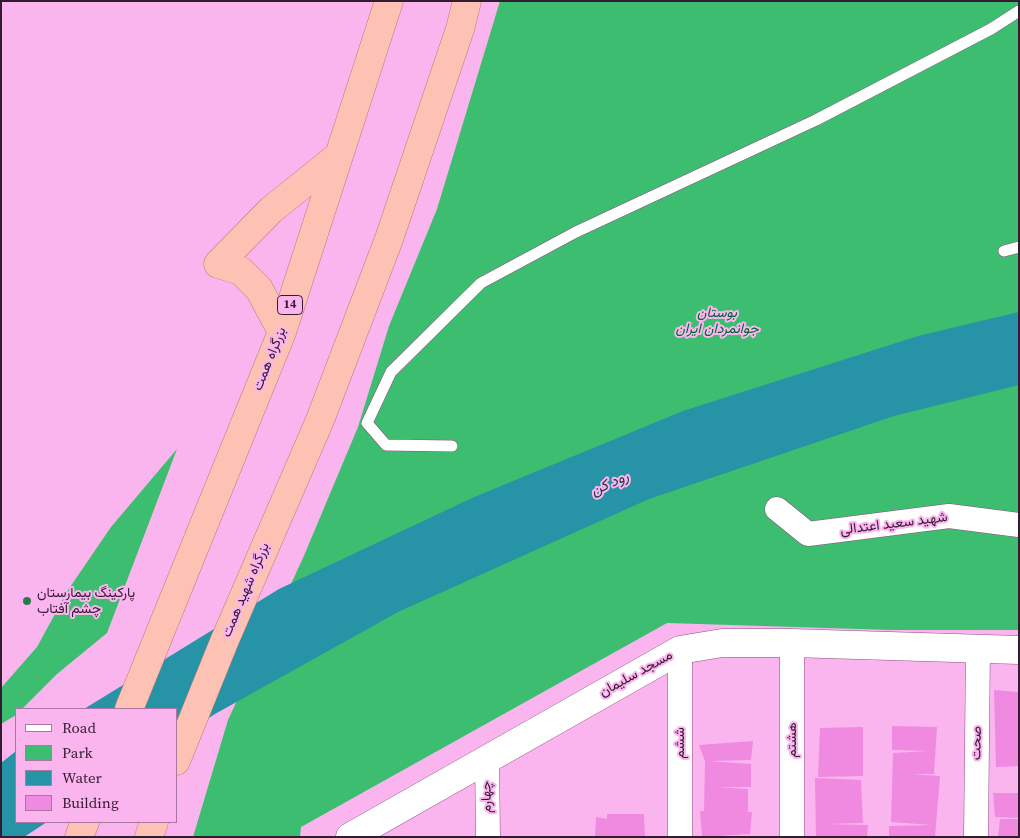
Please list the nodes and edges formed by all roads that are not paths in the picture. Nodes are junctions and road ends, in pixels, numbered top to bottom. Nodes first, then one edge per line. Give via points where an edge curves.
1 (389, 1) edge
2 (467, 1) edge
3 (1019, 11) edge
4 (337, 157) junction
5 (1019, 247) edge
6 (1004, 251) dead end
7 (282, 332) junction
8 (452, 446) dead end
9 (777, 509) dead end
10 (1019, 525) edge
11 (792, 643) junction
12 (978, 649) junction
13 (680, 650) junction
14 (1019, 650) edge
15 (129, 708) edge
16 (178, 756) edge
17 (487, 758) junction
18 (85, 823) edge
19 (154, 823) edge
20 (79, 837) edge
21 (149, 837) edge
22 (350, 837) edge
23 (488, 837) edge
24 (680, 837) edge
25 (792, 837) edge
26 (976, 837) edge

1 - 4 highway, بزرگراه همت / 14
2 - 16 highway, بزرگراه شهید همت via 389,239 320,420
3 - 8 lane via 991,29 816,120 576,232 481,283 391,372 367,423 386,445
4 - 7 highway, بزرگراه همت / 14
4 - 7 highway via 272,210 218,264 241,271 259,289
5 - 6 lane
7 - 15 highway, بزرگراه همت / 14
9 - 10 street, شهید سعید اعتدالی via 808,534 949,516
11 - 12 street, مسجد سلیمان
11 - 13 street, مسجد سلیمان via 722,643
11 - 25 street, هشتم
12 - 14 street, مسجد سلیمان
12 - 26 street, صحت
13 - 17 street, مسجد سلیمان
13 - 24 street, ششم
17 - 22 street, مسجد سلیمان
17 - 23 street, چهارم
18 - 20 highway
19 - 21 highway

